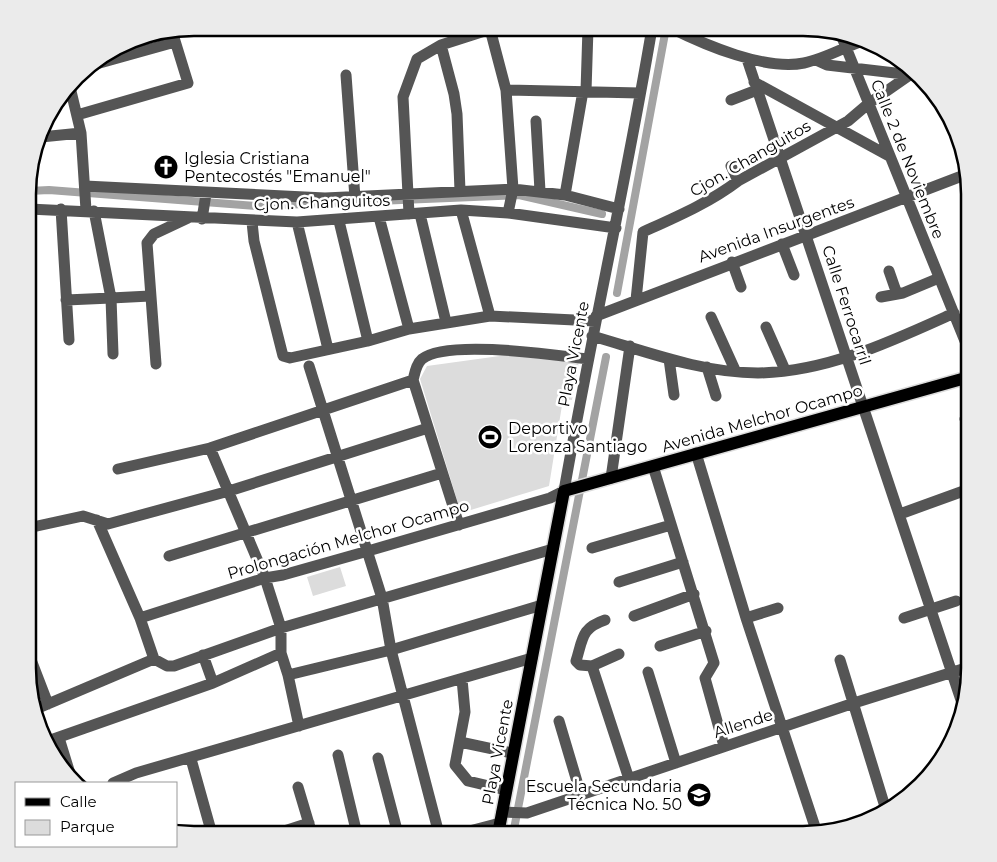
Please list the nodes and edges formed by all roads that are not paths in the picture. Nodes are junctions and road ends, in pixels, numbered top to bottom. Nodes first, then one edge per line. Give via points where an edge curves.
1 (467, 36) edge
2 (494, 36) edge
3 (587, 37) edge
4 (650, 37) edge
5 (693, 37) edge
6 (175, 38) edge
7 (166, 39) edge
8 (844, 42) edge
9 (441, 45) junction
10 (853, 45) edge
11 (846, 47) junction
12 (116, 56) edge
13 (747, 60) junction
14 (816, 60) junction
15 (854, 69) junction
16 (904, 73) edge
17 (346, 75) dead end
18 (909, 78) edge
19 (755, 86) junction
20 (506, 90) junction
21 (584, 91) junction
22 (640, 93) junction
23 (72, 94) edge
24 (731, 100) dead end
25 (868, 104) junction
26 (77, 115) junction
27 (536, 121) dead end
28 (837, 128) junction
29 (81, 133) junction
30 (47, 136) edge
31 (889, 156) junction
32 (781, 157) junction
33 (731, 166) dead end
34 (959, 177) edge
35 (738, 181) junction
36 (85, 188) junction
37 (460, 191) junction
38 (513, 191) junction
39 (540, 191) junction
40 (206, 194) junction
41 (565, 195) junction
42 (355, 198) junction
43 (906, 198) junction
44 (411, 205) junction
45 (36, 209) edge
46 (61, 209) junction
47 (89, 209) junction
48 (619, 209) junction
49 (461, 210) junction
50 (509, 210) junction
51 (203, 214) junction
52 (379, 217) junction
53 (189, 218) junction
54 (338, 221) junction
55 (252, 222) junction
56 (297, 222) junction
57 (616, 228) junction
58 (808, 236) junction
59 (782, 244) junction
60 (732, 262) junction
61 (889, 271) dead end
62 (794, 275) dead end
63 (939, 278) junction
64 (742, 287) dead end
65 (897, 294) junction
66 (150, 296) junction
67 (881, 297) dead end
68 (111, 298) junction
69 (66, 300) junction
70 (636, 300) junction
71 (954, 313) junction
72 (490, 316) junction
73 (710, 317) dead end
74 (595, 318) junction
75 (446, 322) junction
76 (766, 327) dead end
77 (409, 329) junction
78 (960, 329) edge
79 (592, 336) junction
80 (69, 340) dead end
81 (368, 341) junction
82 (630, 346) junction
83 (328, 349) junction
84 (113, 354) dead end
85 (847, 357) junction
86 (587, 359) junction
87 (669, 359) junction
88 (156, 364) dead end
89 (309, 366) dead end
90 (707, 367) junction
91 (734, 370) junction
92 (785, 370) junction
93 (960, 379) edge
94 (413, 380) junction
95 (674, 395) dead end
96 (716, 396) dead end
97 (864, 407) junction
98 (323, 409) junction
99 (428, 428) junction
100 (210, 448) junction
101 (696, 453) junction
102 (338, 456) junction
103 (653, 466) junction
104 (118, 469) dead end
105 (442, 472) junction
106 (611, 478) junction
107 (229, 490) junction
108 (570, 490) junction
109 (961, 492) edge
110 (352, 501) junction
111 (900, 514) junction
112 (97, 520) junction
113 (458, 523) junction
114 (671, 525) junction
115 (37, 526) edge
116 (246, 531) junction
117 (592, 548) dead end
118 (368, 549) junction
119 (553, 549) junction
120 (169, 556) dead end
121 (683, 562) junction
122 (265, 578) junction
123 (619, 582) dead end
124 (694, 594) junction
125 (382, 598) junction
126 (956, 602) dead end
127 (542, 605) junction
128 (778, 608) dead end
129 (932, 609) junction
130 (634, 616) dead end
131 (140, 618) junction
132 (746, 618) junction
133 (904, 618) dead end
134 (605, 620) dead end
135 (281, 628) junction
136 (706, 631) junction
137 (660, 646) dead end
138 (392, 650) junction
139 (281, 653) junction
140 (619, 654) dead end
141 (203, 655) junction
142 (532, 658) junction
143 (154, 659) junction
144 (840, 660) dead end
145 (592, 666) junction
146 (961, 670) edge
147 (648, 672) dead end
148 (952, 673) junction
149 (37, 675) edge
150 (288, 675) junction
151 (462, 679) junction
152 (213, 683) junction
153 (959, 693) edge
154 (404, 696) junction
155 (854, 703) junction
156 (48, 704) junction
157 (41, 707) edge
158 (558, 721) dead end
159 (299, 726) junction
160 (782, 727) junction
161 (59, 738) junction
162 (54, 739) edge
163 (460, 742) junction
164 (724, 746) junction
165 (512, 754) junction
166 (338, 755) dead end
167 (378, 758) dead end
168 (191, 759) junction
169 (66, 760) edge
170 (676, 763) junction
171 (628, 779) junction
172 (115, 782) edge
173 (298, 787) dead end
174 (506, 790) junction
175 (581, 795) junction
176 (884, 804) edge
177 (503, 821) edge
178 (309, 823) joint
179 (814, 825) edge
180 (210, 826) edge
181 (300, 826) edge
182 (355, 826) edge
183 (396, 826) edge
184 (437, 826) edge
185 (487, 826) edge

1 - 9 street
2 - 20 street
3 - 21 street
4 - 22 street, Playa Vicente
5 - 13 street
6 - 26 street via 188,82
7 - 12 street
8 - 11 street, Calle 2 de Noviembre
9 - 37 street via 454,94
9 - 44 street via 417,59 403,97
10 - 11 street
11 - 14 street
11 - 15 street, Calle 2 de Noviembre
13 - 14 street via 790,64
13 - 19 street, Calle Ferrocarril
14 - 15 street
15 - 16 street
15 - 25 street, Calle 2 de Noviembre
17 - 42 street
18 - 25 street, Cjon. Changuitos
19 - 24 street
19 - 28 street
19 - 32 street, Calle Ferrocarril
20 - 21 street
20 - 38 street
21 - 22 street
21 - 41 street
22 - 48 street, Playa Vicente
23 - 26 street
25 - 28 street, Cjon. Changuitos
25 - 31 street, Calle 2 de Noviembre
26 - 29 street
27 - 39 street
28 - 31 street
28 - 32 street, Cjon. Changuitos
29 - 30 street
29 - 36 street
31 - 43 street, Calle 2 de Noviembre
32 - 35 street, Cjon. Changuitos
32 - 58 street, Calle Ferrocarril
33 - 35 street
34 - 43 street, Avenida Insurgentes
35 - 70 street, Cjon. Changuitos via 692,210 643,232
36 - 40 street, Cjon. Changuitos
36 - 47 street
37 - 38 street, Cjon. Changuitos
37 - 44 street, Cjon. Changuitos
38 - 39 street, Cjon. Changuitos
38 - 50 street
39 - 41 street, Cjon. Changuitos
40 - 42 street, Cjon. Changuitos
40 - 51 street
41 - 48 street, Cjon. Changuitos
42 - 44 street, Cjon. Changuitos
43 - 58 street, Avenida Insurgentes
43 - 63 street, Calle 2 de Noviembre
44 - 49 street, Cjon. Changuitos
44 - 52 street, Cjon. Changuitos
44 - 75 street
45 - 46 street, Cjon. Changuitos
46 - 47 street, Cjon. Changuitos
46 - 69 street
47 - 53 street, Cjon. Changuitos
47 - 68 street
48 - 57 street, Playa Vicente
49 - 50 street, Cjon. Changuitos
49 - 72 street
50 - 57 street, Cjon. Changuitos
51 - 53 street, Cjon. Changuitos
51 - 55 street, Cjon. Changuitos
52 - 54 street, Cjon. Changuitos
52 - 77 street
53 - 66 street via 154,234 146,243
54 - 56 street, Cjon. Changuitos
54 - 81 street
55 - 56 street, Cjon. Changuitos
55 - 83 street via 284,356 290,358
56 - 83 street
57 - 74 street, Playa Vicente
58 - 59 street, Avenida Insurgentes
58 - 85 street, Calle Ferrocarril
59 - 60 street, Avenida Insurgentes
59 - 62 street
60 - 64 street
60 - 70 street, Avenida Insurgentes
61 - 65 street
63 - 65 street
63 - 71 street, Calle 2 de Noviembre
65 - 67 street
66 - 68 street
66 - 88 street
68 - 69 street
68 - 84 street
69 - 80 street
70 - 74 street, Avenida Insurgentes
71 - 78 street, Calle 2 de Noviembre
71 - 85 street
72 - 74 street
72 - 75 street
73 - 91 street
74 - 79 street, Playa Vicente
75 - 77 street
76 - 92 street
77 - 81 street
79 - 82 street
79 - 86 street, Playa Vicente
81 - 83 street
82 - 87 street
82 - 106 street
85 - 92 street
85 - 97 street, Calle Ferrocarril
86 - 94 street via 506,350 444,352 423,358
86 - 108 street, Playa Vicente
87 - 90 street
87 - 95 street
89 - 98 street
90 - 91 street
90 - 96 street
91 - 92 street via 757,373
93 - 97 main road, Avenida Melchor Ocampo
94 - 98 street
94 - 99 street
97 - 101 main road, Avenida Melchor Ocampo
97 - 111 street, Calle Ferrocarril
98 - 100 street
98 - 102 street
99 - 102 street
99 - 105 street
100 - 104 street
100 - 107 street
101 - 103 main road, Avenida Melchor Ocampo
101 - 132 street
102 - 107 street
102 - 110 street
103 - 106 main road, Avenida Melchor Ocampo
103 - 114 street
105 - 110 street
105 - 113 street
106 - 108 main road, Avenida Melchor Ocampo
107 - 112 street via 108,524
107 - 116 street
108 - 113 street, Prolongación Melchor Ocampo
108 - 119 main road, Playa Vicente
109 - 111 street
110 - 116 street
110 - 118 street
111 - 129 street, Calle Ferrocarril
112 - 115 street via 83,516
112 - 131 street
113 - 118 street, Prolongación Melchor Ocampo
114 - 117 street
114 - 121 street
116 - 120 street
116 - 122 street
118 - 122 street, Prolongación Melchor Ocampo
118 - 125 street
119 - 125 street
119 - 127 main road, Playa Vicente
121 - 123 street
121 - 124 street
122 - 131 street, Prolongación Melchor Ocampo
122 - 135 street
124 - 130 street
124 - 136 street
125 - 135 street
125 - 138 street
126 - 129 street
127 - 138 street
127 - 142 main road, Playa Vicente
128 - 132 street
129 - 133 street
129 - 148 street, Calle Ferrocarril
131 - 143 street
132 - 160 street
134 - 145 street via 586,630 576,660 580,665
135 - 139 street
135 - 141 street
136 - 137 street
136 - 164 street via 714,663 705,678
138 - 150 street
138 - 154 street
139 - 150 street
139 - 152 street
140 - 145 street
141 - 143 street via 167,666
141 - 152 street
142 - 151 street
142 - 165 main road, Playa Vicente
143 - 156 street
144 - 155 street
145 - 171 street
146 - 148 street, Allende
147 - 170 street
148 - 153 street, Calle Ferrocarril
148 - 155 street, Allende
149 - 156 street
150 - 159 street
151 - 154 street
151 - 163 street via 465,712
152 - 161 street
154 - 159 street
154 - 184 street
155 - 160 street, Allende
155 - 176 street
156 - 157 street
158 - 175 street
159 - 168 street
160 - 164 street, Allende
160 - 179 street
161 - 162 street
161 - 169 street
163 - 165 street
163 - 174 street via 455,765 468,781
164 - 170 street, Allende
165 - 174 main road, Playa Vicente
166 - 182 street
167 - 183 street
168 - 172 street via 136,773
168 - 180 street
170 - 171 street, Allende
171 - 175 street, Allende
173 - 178 street
174 - 177 main road, Playa Vicente
175 - 177 street, Allende
177 - 185 street
178 - 181 street

